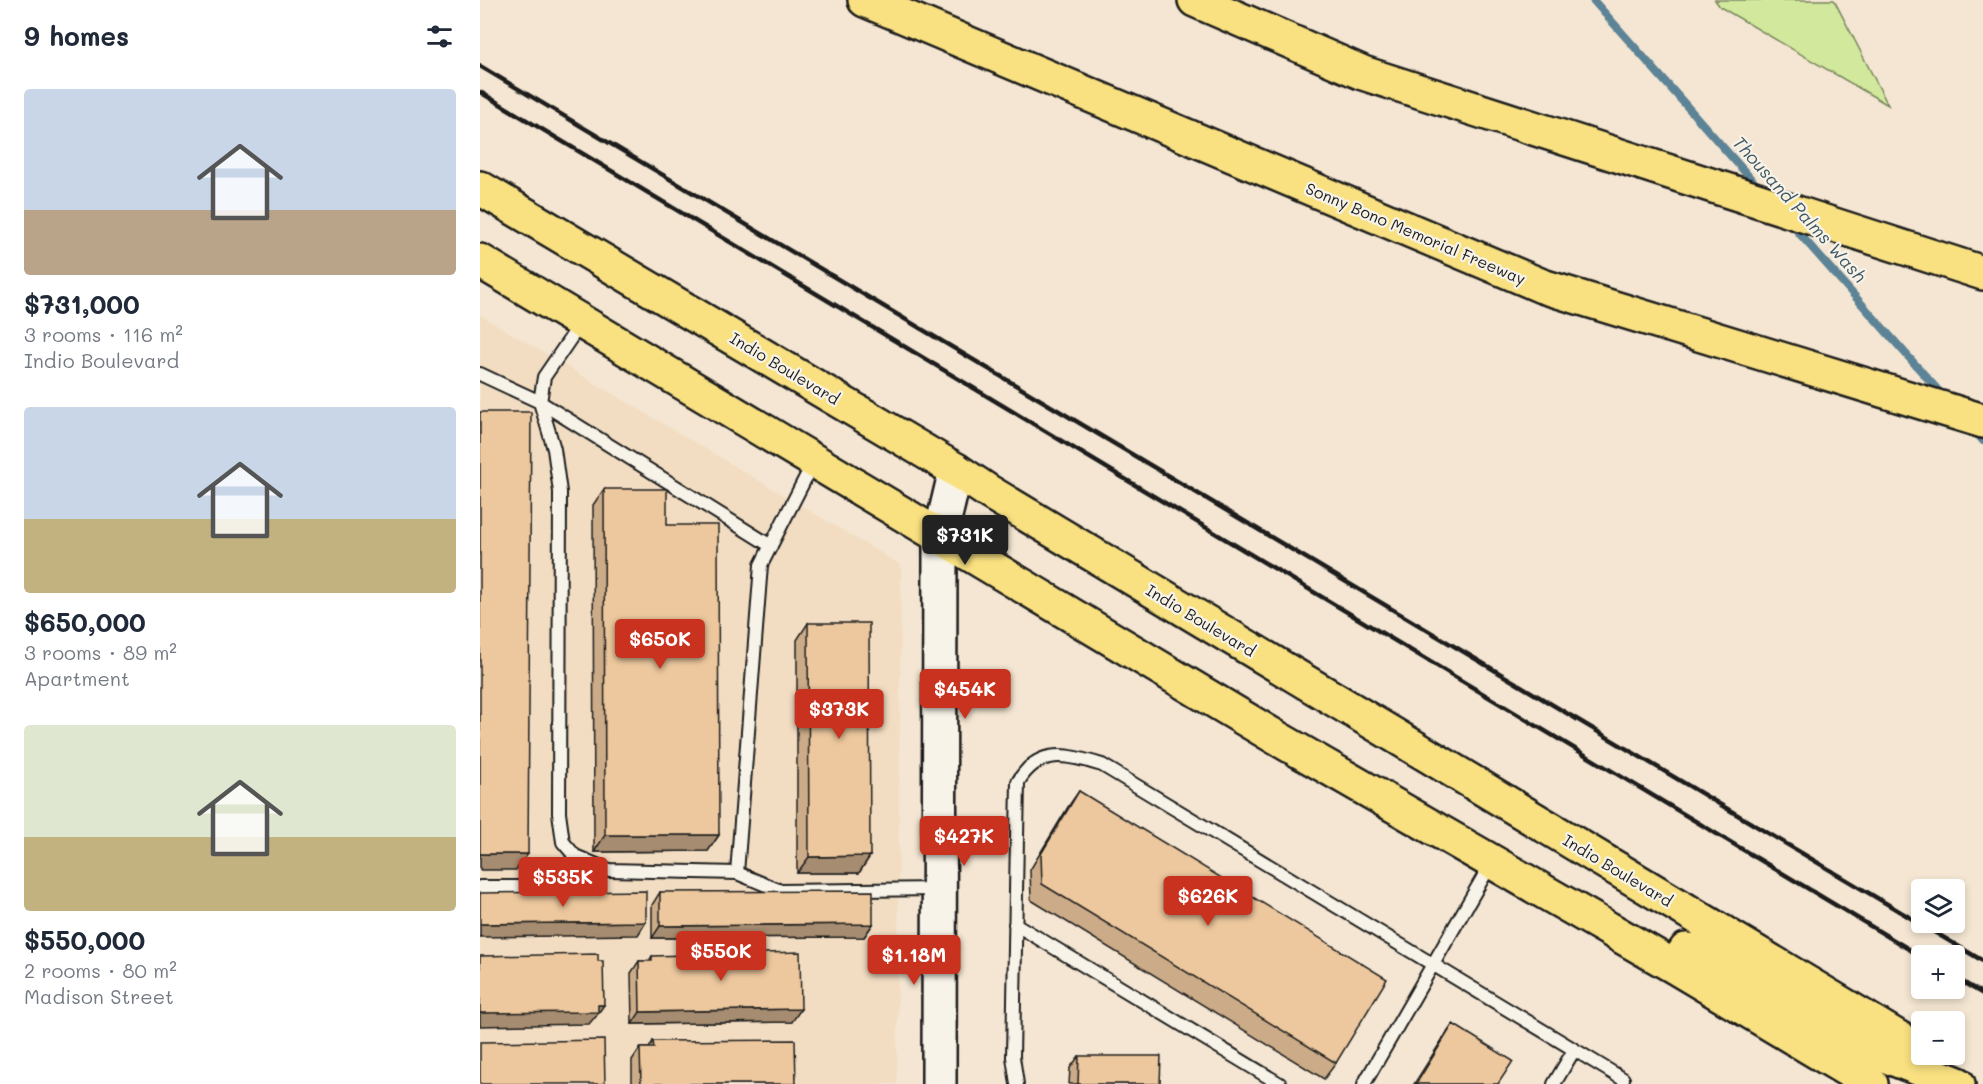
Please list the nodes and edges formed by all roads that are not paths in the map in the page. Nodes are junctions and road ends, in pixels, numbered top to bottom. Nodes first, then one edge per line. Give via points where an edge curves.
1 (865, 0) edge
2 (1195, 0) edge
3 (480, 188) edge
4 (480, 261) edge
5 (1983, 273) edge
6 (582, 322) junction
7 (480, 374) edge
8 (540, 402) junction
9 (1983, 421) edge
10 (813, 462) junction
11 (956, 470) junction
12 (939, 537) junction
13 (771, 546) junction
14 (575, 856) junction
15 (1492, 862) junction
16 (737, 873) junction
17 (480, 887) edge
18 (939, 889) junction
19 (1015, 924) junction
20 (1432, 966) junction
21 (1675, 967) junction
22 (1911, 1045) edge
23 (1574, 1050) junction
24 (1944, 1065) edge
25 (1623, 1079) dead end
26 (939, 1084) edge
27 (1017, 1084) edge
28 (1280, 1084) edge
29 (1364, 1084) edge
30 (1554, 1084) edge
31 (1871, 1084) edge
32 (1959, 1084) edge
33 (1976, 1084) edge

1 - 9 main road, Sonny Bono Memorial Freeway via 1542,286
2 - 5 main road via 1363,73
3 - 11 main road, Indio Boulevard
4 - 6 main road
6 - 8 lane via 543,377
6 - 10 main road
7 - 8 lane
8 - 13 lane
8 - 14 lane via 554,449 560,492 558,813 563,842
10 - 12 main road
10 - 13 lane
11 - 12 main road
11 - 22 main road, Indio Boulevard
12 - 15 main road
12 - 18 main road
13 - 16 lane via 761,565
14 - 16 lane via 609,870
14 - 17 lane via 554,888
15 - 20 lane
15 - 21 main road
16 - 18 lane via 781,891
18 - 26 main road
19 - 20 lane via 1018,782 1037,760 1067,756 1101,765
19 - 27 lane via 1013,1057
19 - 28 lane
20 - 23 lane
20 - 29 lane
21 - 31 main road
21 - 32 main road via 1686,950 1711,952 1874,1051
23 - 25 lane
23 - 30 lane
24 - 33 main road

